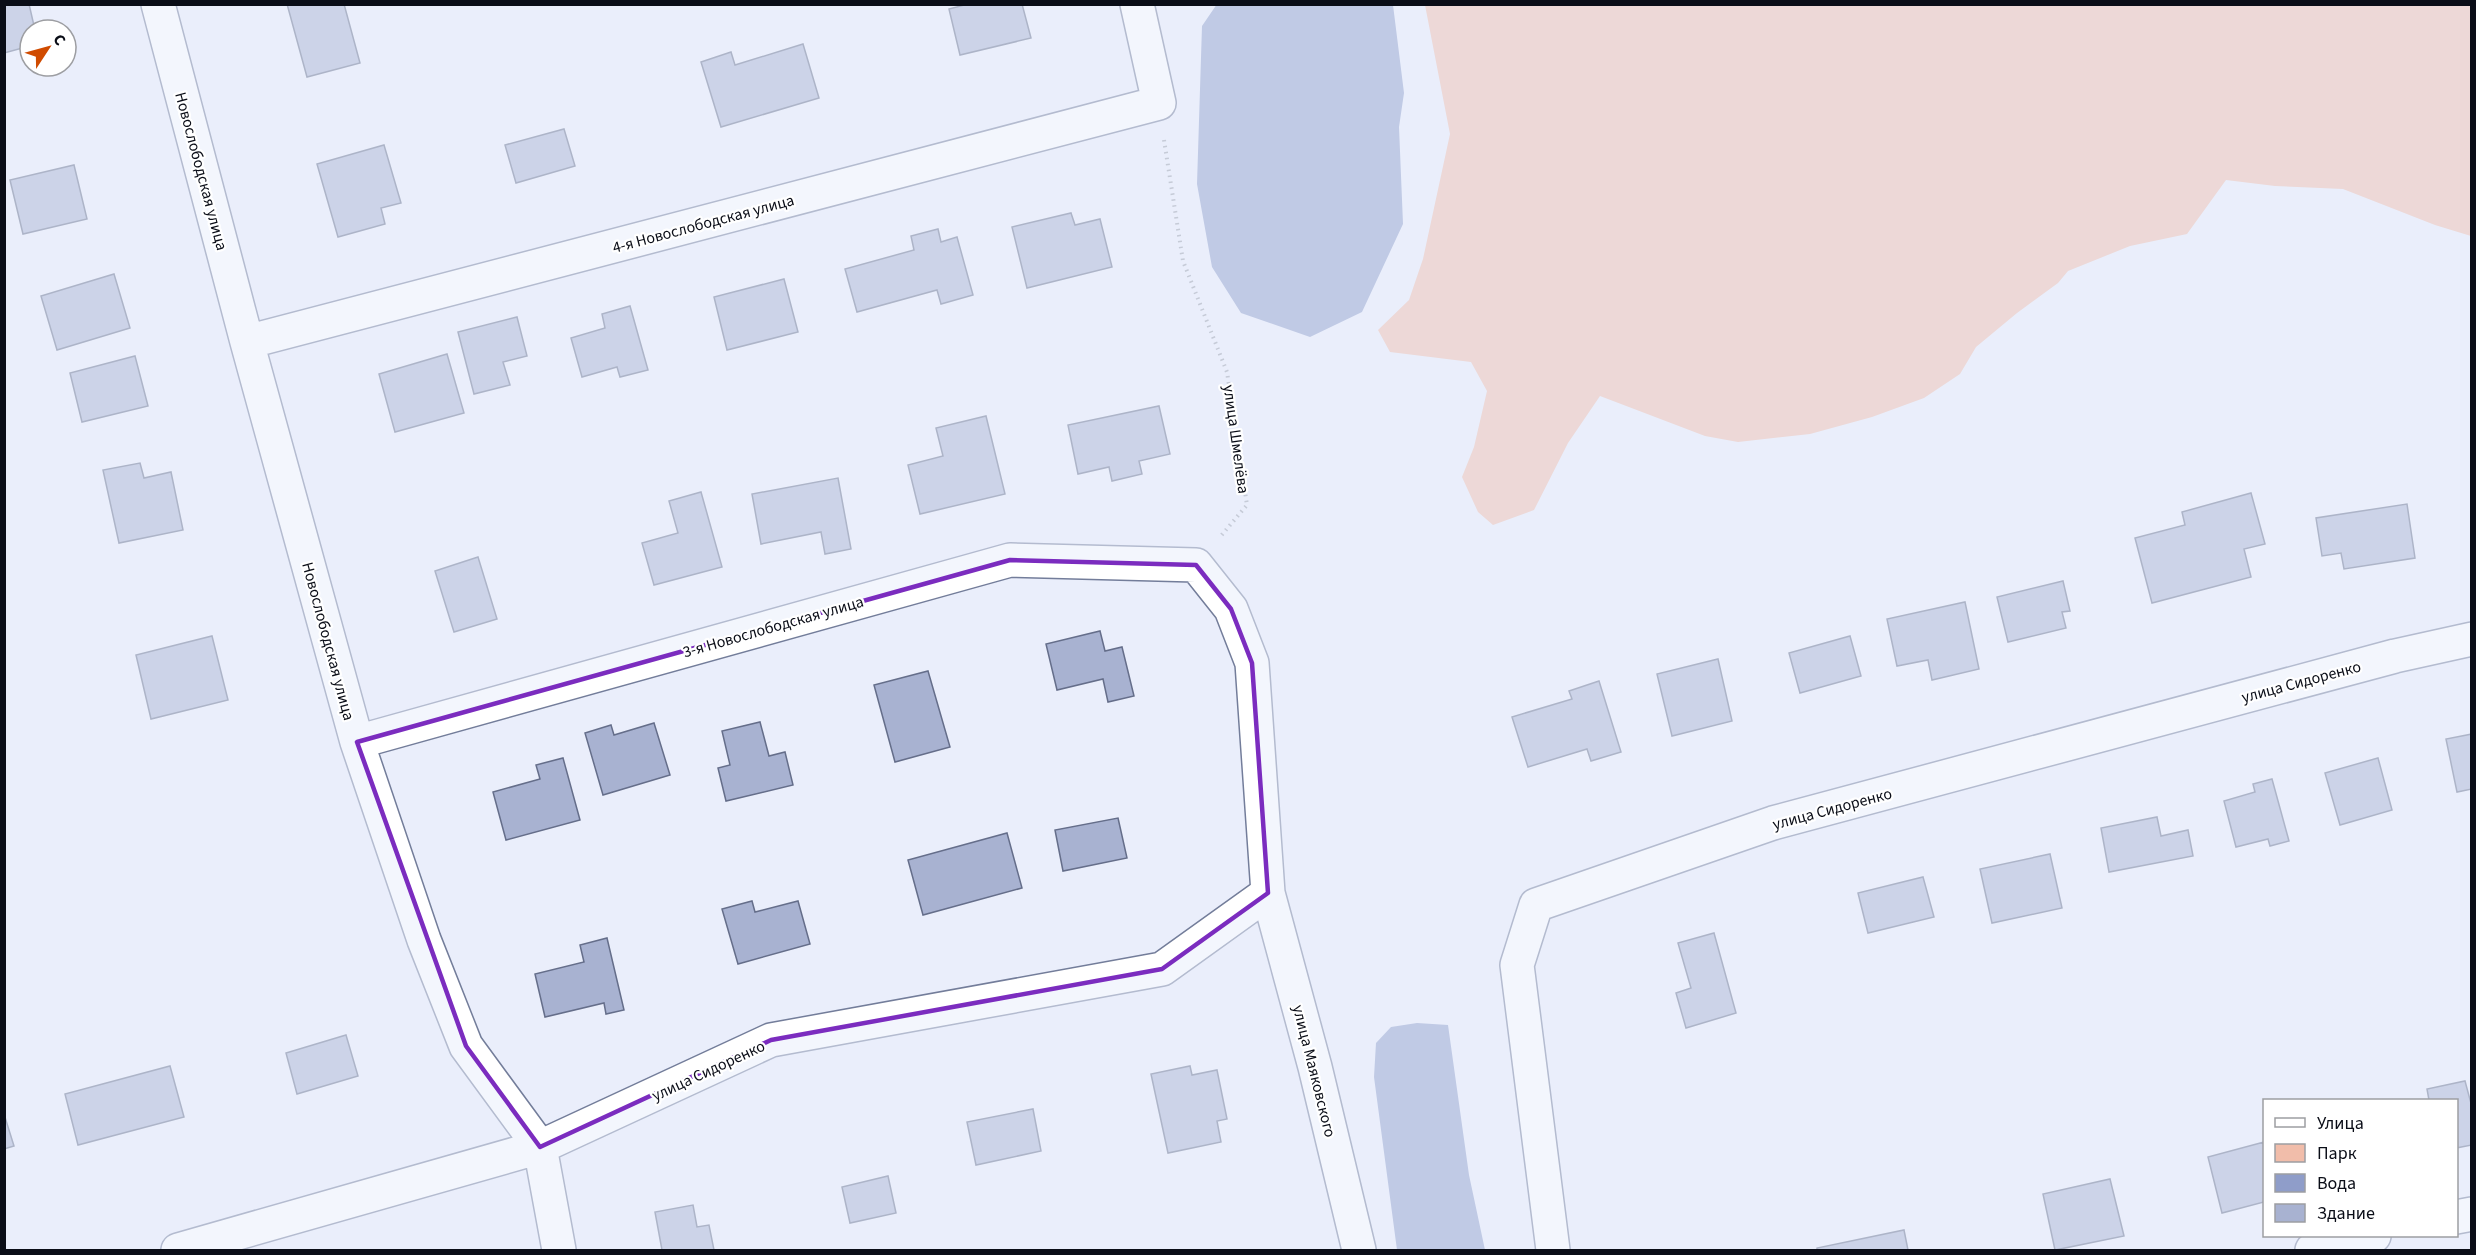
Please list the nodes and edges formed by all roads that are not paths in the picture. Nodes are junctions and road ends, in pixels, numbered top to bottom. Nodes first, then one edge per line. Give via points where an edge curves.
1 (158, 4) edge
2 (1137, 4) edge
3 (247, 342) junction
4 (2472, 639) edge
5 (357, 742) junction
6 (1268, 893) junction
7 (540, 1147) junction
8 (2370, 1237) edge
9 (178, 1251) edge
10 (559, 1251) edge
11 (1359, 1251) edge
12 (1553, 1251) edge
13 (2312, 1251) edge

1 - 3 street, Новослободская улица
2 - 3 street, 4-я Новослободская улица via 1159,104
3 - 5 street, Новослободская улица
4 - 12 street, улица Сидоренко via 2383,659 1773,823 1536,905 1517,965
5 - 6 street, 3-я Новослободская улица via 1010,560 1196,565 1231,609 1252,663
5 - 7 street, Новослободская улица via 424,940 466,1046
6 - 7 street, улица Сидоренко via 1162,969 771,1040
6 - 11 street, улица Маяковского
7 - 9 street, улица Сидоренко
7 - 10 street, Новослободская улица
8 - 13 street

